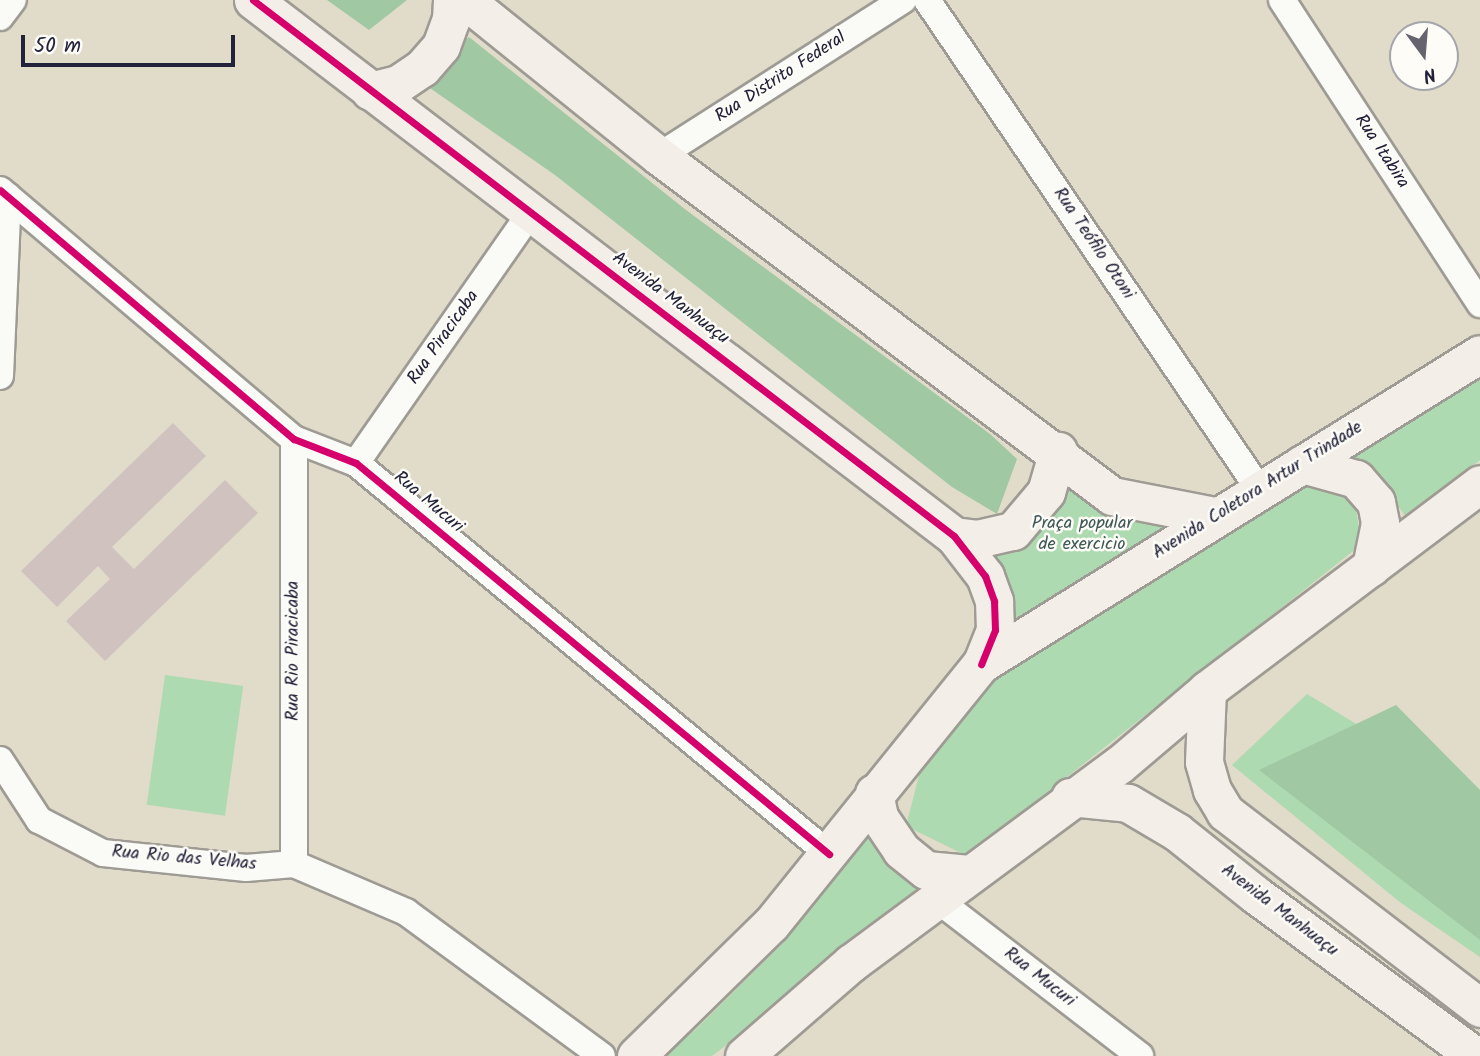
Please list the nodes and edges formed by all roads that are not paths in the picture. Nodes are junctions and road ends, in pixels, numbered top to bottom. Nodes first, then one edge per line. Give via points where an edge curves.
1 (13, 0) edge
2 (253, 0) edge
3 (452, 0) edge
4 (465, 0) edge
5 (903, 0) edge
6 (928, 0) edge
7 (1282, 0) edge
8 (0, 17) edge
9 (370, 91) junction
10 (659, 156) junction
11 (4, 193) edge
12 (531, 212) junction
13 (1480, 304) edge
14 (1480, 354) edge
15 (0, 376) edge
16 (294, 439) junction
17 (1058, 451) junction
18 (356, 463) junction
19 (1302, 464) junction
20 (1480, 484) edge
21 (1259, 489) junction
22 (1215, 516) junction
23 (954, 536) junction
24 (1371, 566) junction
25 (981, 664) junction
26 (1208, 691) junction
27 (0, 760) edge
28 (874, 793) junction
29 (1070, 797) junction
30 (829, 854) junction
31 (294, 864) junction
32 (969, 874) junction
33 (939, 901) junction
34 (1480, 1008) edge
35 (776, 1041) edge
36 (602, 1056) edge
37 (636, 1056) edge
38 (744, 1056) edge
39 (1140, 1056) edge
40 (1475, 1056) edge

1 - 8 street
2 - 9 main road, Avenida Manhuaçu
3 - 9 main road via 441,46 422,68 398,84
4 - 10 main road
5 - 10 street, Rua Distrito Federal
6 - 21 street, Rua Teófilo Otoni
7 - 13 street, Rua Itabira
9 - 12 main road, Avenida Manhuaçu
10 - 17 main road
11 - 15 street
11 - 16 street, Rua Mucuri
12 - 18 street, Rua Piracicaba
12 - 23 main road, Avenida Manhuaçu
14 - 19 main road, Avenida Coletora Artur Trindade
16 - 18 street, Rua Mucuri
16 - 31 street, Rua Rio Piracicaba
17 - 22 main road via 1112,496
17 - 23 main road via 1046,492 1013,531 977,539
18 - 30 street, Rua Mucuri
19 - 21 main road, Avenida Coletora Artur Trindade
19 - 24 main road via 1356,479 1376,502 1380,523
20 - 24 main road
21 - 22 main road, Avenida Coletora Artur Trindade
22 - 25 main road, Avenida Coletora Artur Trindade
23 - 25 main road, Avenida Manhuaçu via 985,576 994,601 995,630
24 - 26 main road
25 - 28 main road, Avenida Coletora Artur Trindade
26 - 29 main road via 1119,765
26 - 34 main road via 1204,762 1225,812
27 - 31 street, Rua Rio das Velhas via 39,820 103,853 246,868
28 - 30 main road, Avenida Coletora Artur Trindade
28 - 32 main road via 879,817 901,850 926,870
29 - 32 main road
29 - 40 main road, Avenida Manhuaçu via 1128,803 1177,832
30 - 37 main road, Avenida Coletora Artur Trindade via 771,925
31 - 36 street, Rua Rio das Velhas via 406,912
32 - 33 main road
33 - 35 main road via 851,963
33 - 39 street, Rua Mucuri
35 - 38 main road

